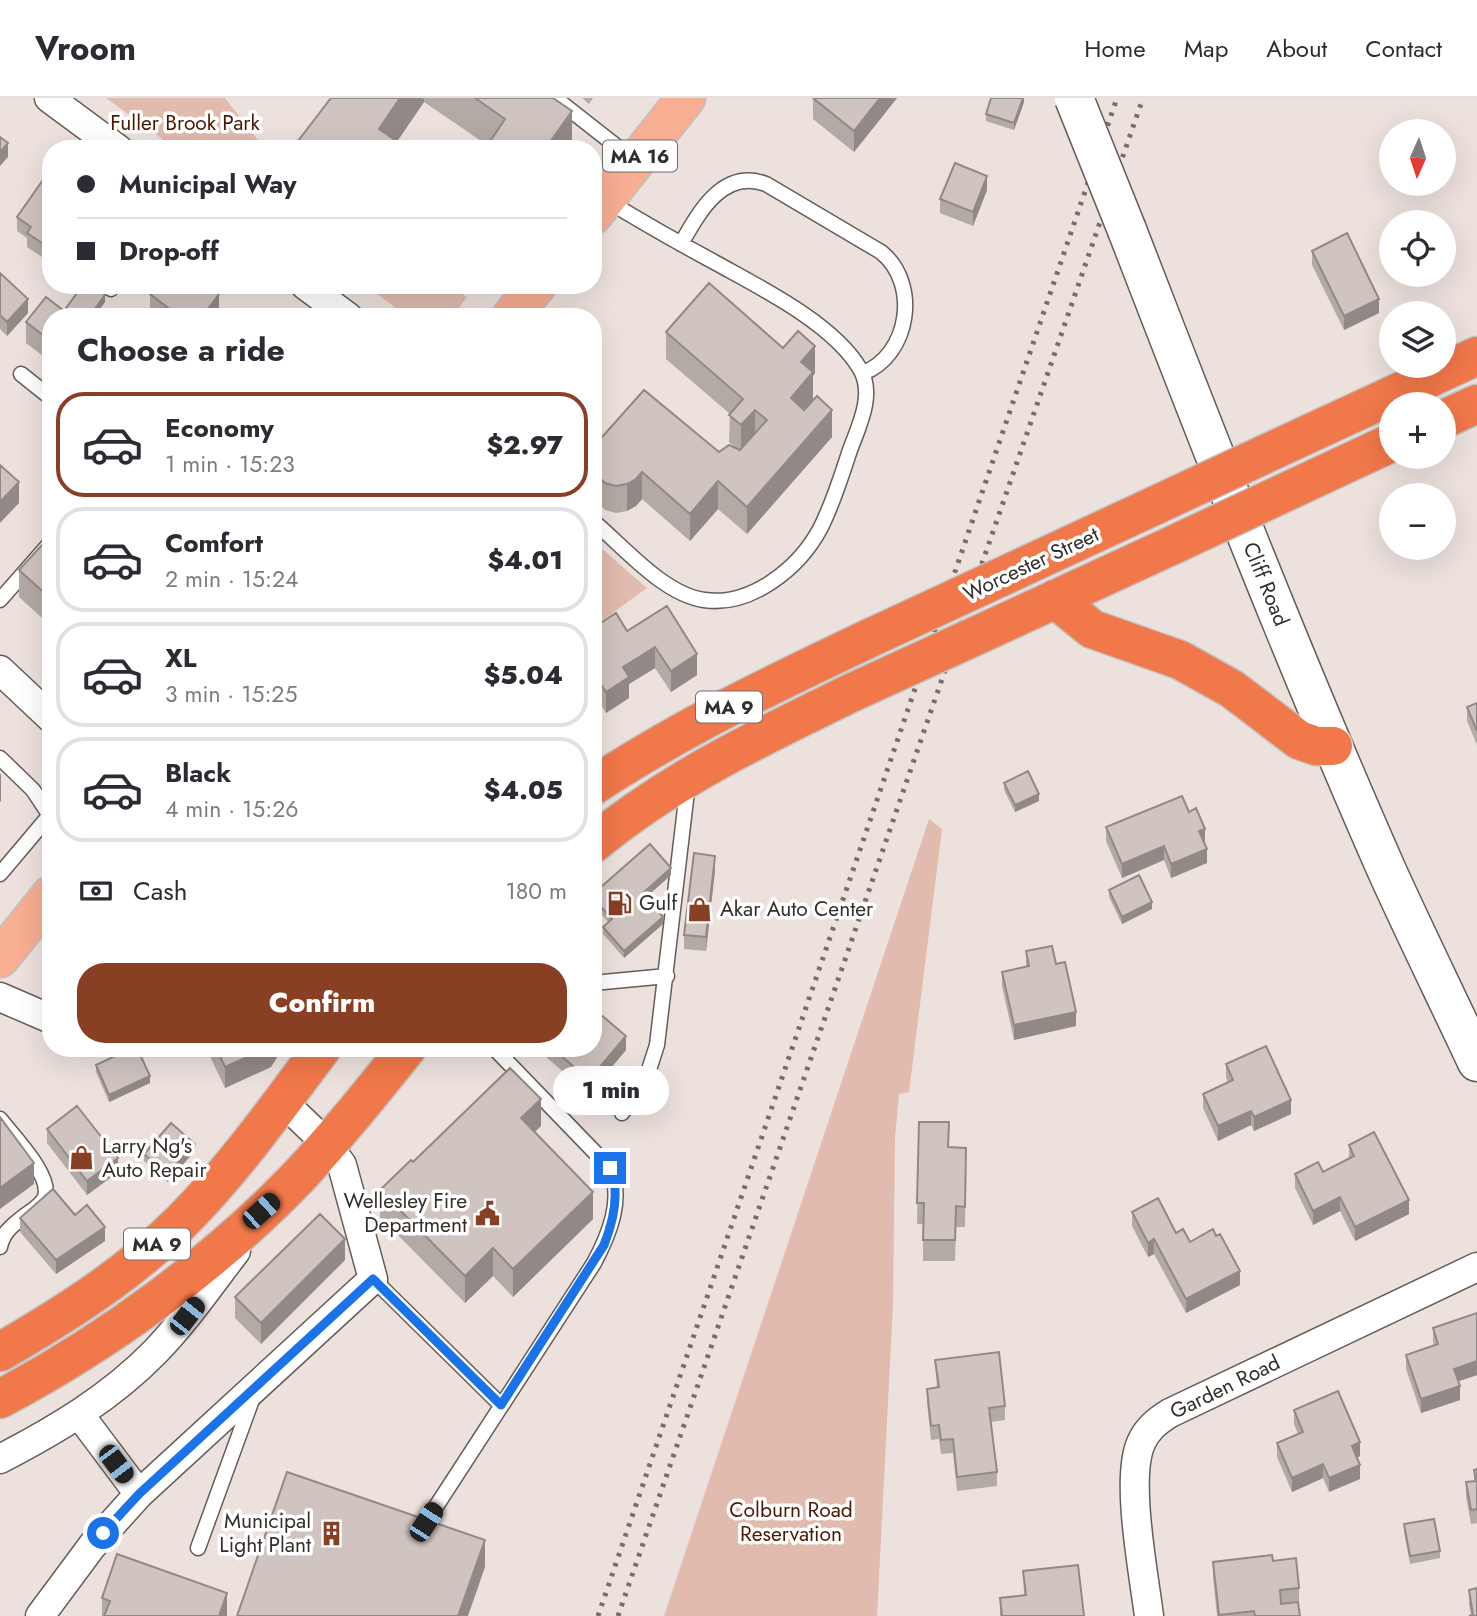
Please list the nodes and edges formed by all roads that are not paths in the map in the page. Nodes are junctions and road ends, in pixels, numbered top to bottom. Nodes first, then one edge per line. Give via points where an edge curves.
1 (49, 98) edge
2 (555, 98) edge
3 (686, 98) edge
4 (1074, 98) edge
5 (106, 140) edge
6 (636, 161) junction
7 (602, 203) edge
8 (602, 208) edge
9 (681, 244) junction
10 (317, 294) edge
11 (530, 294) edge
12 (336, 308) edge
13 (518, 308) edge
14 (1477, 356) edge
15 (863, 373) junction
16 (21, 374) dead end
17 (42, 391) edge
18 (1477, 404) edge
19 (1456, 414) edge
20 (1379, 449) edge
21 (602, 529) edge
22 (42, 552) edge
23 (1055, 599) junction
24 (0, 600) edge
25 (0, 670) edge
26 (42, 710) edge
27 (1333, 746) junction
28 (0, 758) edge
29 (689, 776) junction
30 (602, 780) edge
31 (42, 804) edge
32 (42, 825) edge
33 (602, 837) edge
34 (0, 874) edge
35 (42, 906) edge
36 (0, 958) edge
37 (667, 976) junction
38 (602, 983) edge
39 (0, 997) edge
40 (42, 1015) edge
41 (315, 1057) edge
42 (400, 1057) edge
43 (503, 1057) edge
44 (1477, 1062) edge
45 (282, 1101) junction
46 (622, 1113) dead end
47 (0, 1119) edge
48 (327, 1144) junction
49 (273, 1201) junction
50 (0, 1247) edge
51 (1477, 1267) edge
52 (373, 1279) junction
53 (0, 1352) edge
54 (257, 1386) junction
55 (0, 1399) edge
56 (501, 1405) junction
57 (79, 1414) junction
58 (0, 1459) edge
59 (139, 1494) junction
60 (426, 1522) edge
61 (198, 1548) dead end
62 (40, 1616) edge
63 (1149, 1616) edge

1 - 5 street
2 - 6 lane
3 - 6 main road, MA 16
4 - 27 street, Cliff Road, bridge
6 - 7 main road, MA 16
8 - 9 lane
9 - 15 lane via 802,314 846,350
9 - 15 lane via 706,204 730,183 744,179 766,184 881,252 901,277 903,322 888,355
10 - 12 street
11 - 13 main road
14 - 30 highway, Worcester Street / MA 9, bridge via 870,638 705,719
15 - 21 lane via 866,397 862,417 832,501 811,543 794,563 759,589 708,600 673,589
16 - 17 lane
18 - 19 highway
20 - 23 highway, Worcester Street / MA 9, bridge
22 - 24 lane
23 - 27 highway via 1092,629 1180,660 1225,685 1299,740
23 - 29 highway, Worcester Street / MA 9, bridge via 853,692
25 - 26 street
27 - 44 street, Cliff Road
28 - 31 lane
29 - 33 highway, Worcester Street / MA 9
29 - 37 lane
32 - 34 lane
35 - 36 main road
37 - 38 lane
37 - 46 lane via 654,1058
39 - 40 street
41 - 45 highway, MA 9
42 - 48 highway, MA 9
43 - 56 lane via 610,1168 615,1189 611,1228 594,1262
45 - 48 street
45 - 53 highway, MA 9 via 215,1185 159,1242 93,1292
47 - 50 lane via 42,1174 46,1189 44,1199 9,1229
48 - 49 highway, MA 9
48 - 52 street via 342,1165
49 - 55 highway, MA 9 via 155,1300
49 - 57 street via 170,1335 128,1377
51 - 63 street, Garden Road via 1170,1413 1152,1426 1140,1444 1134,1482
52 - 54 street
52 - 56 lane
54 - 59 street
54 - 61 lane
56 - 60 lane
57 - 58 street
57 - 59 street
59 - 62 street via 92,1546

